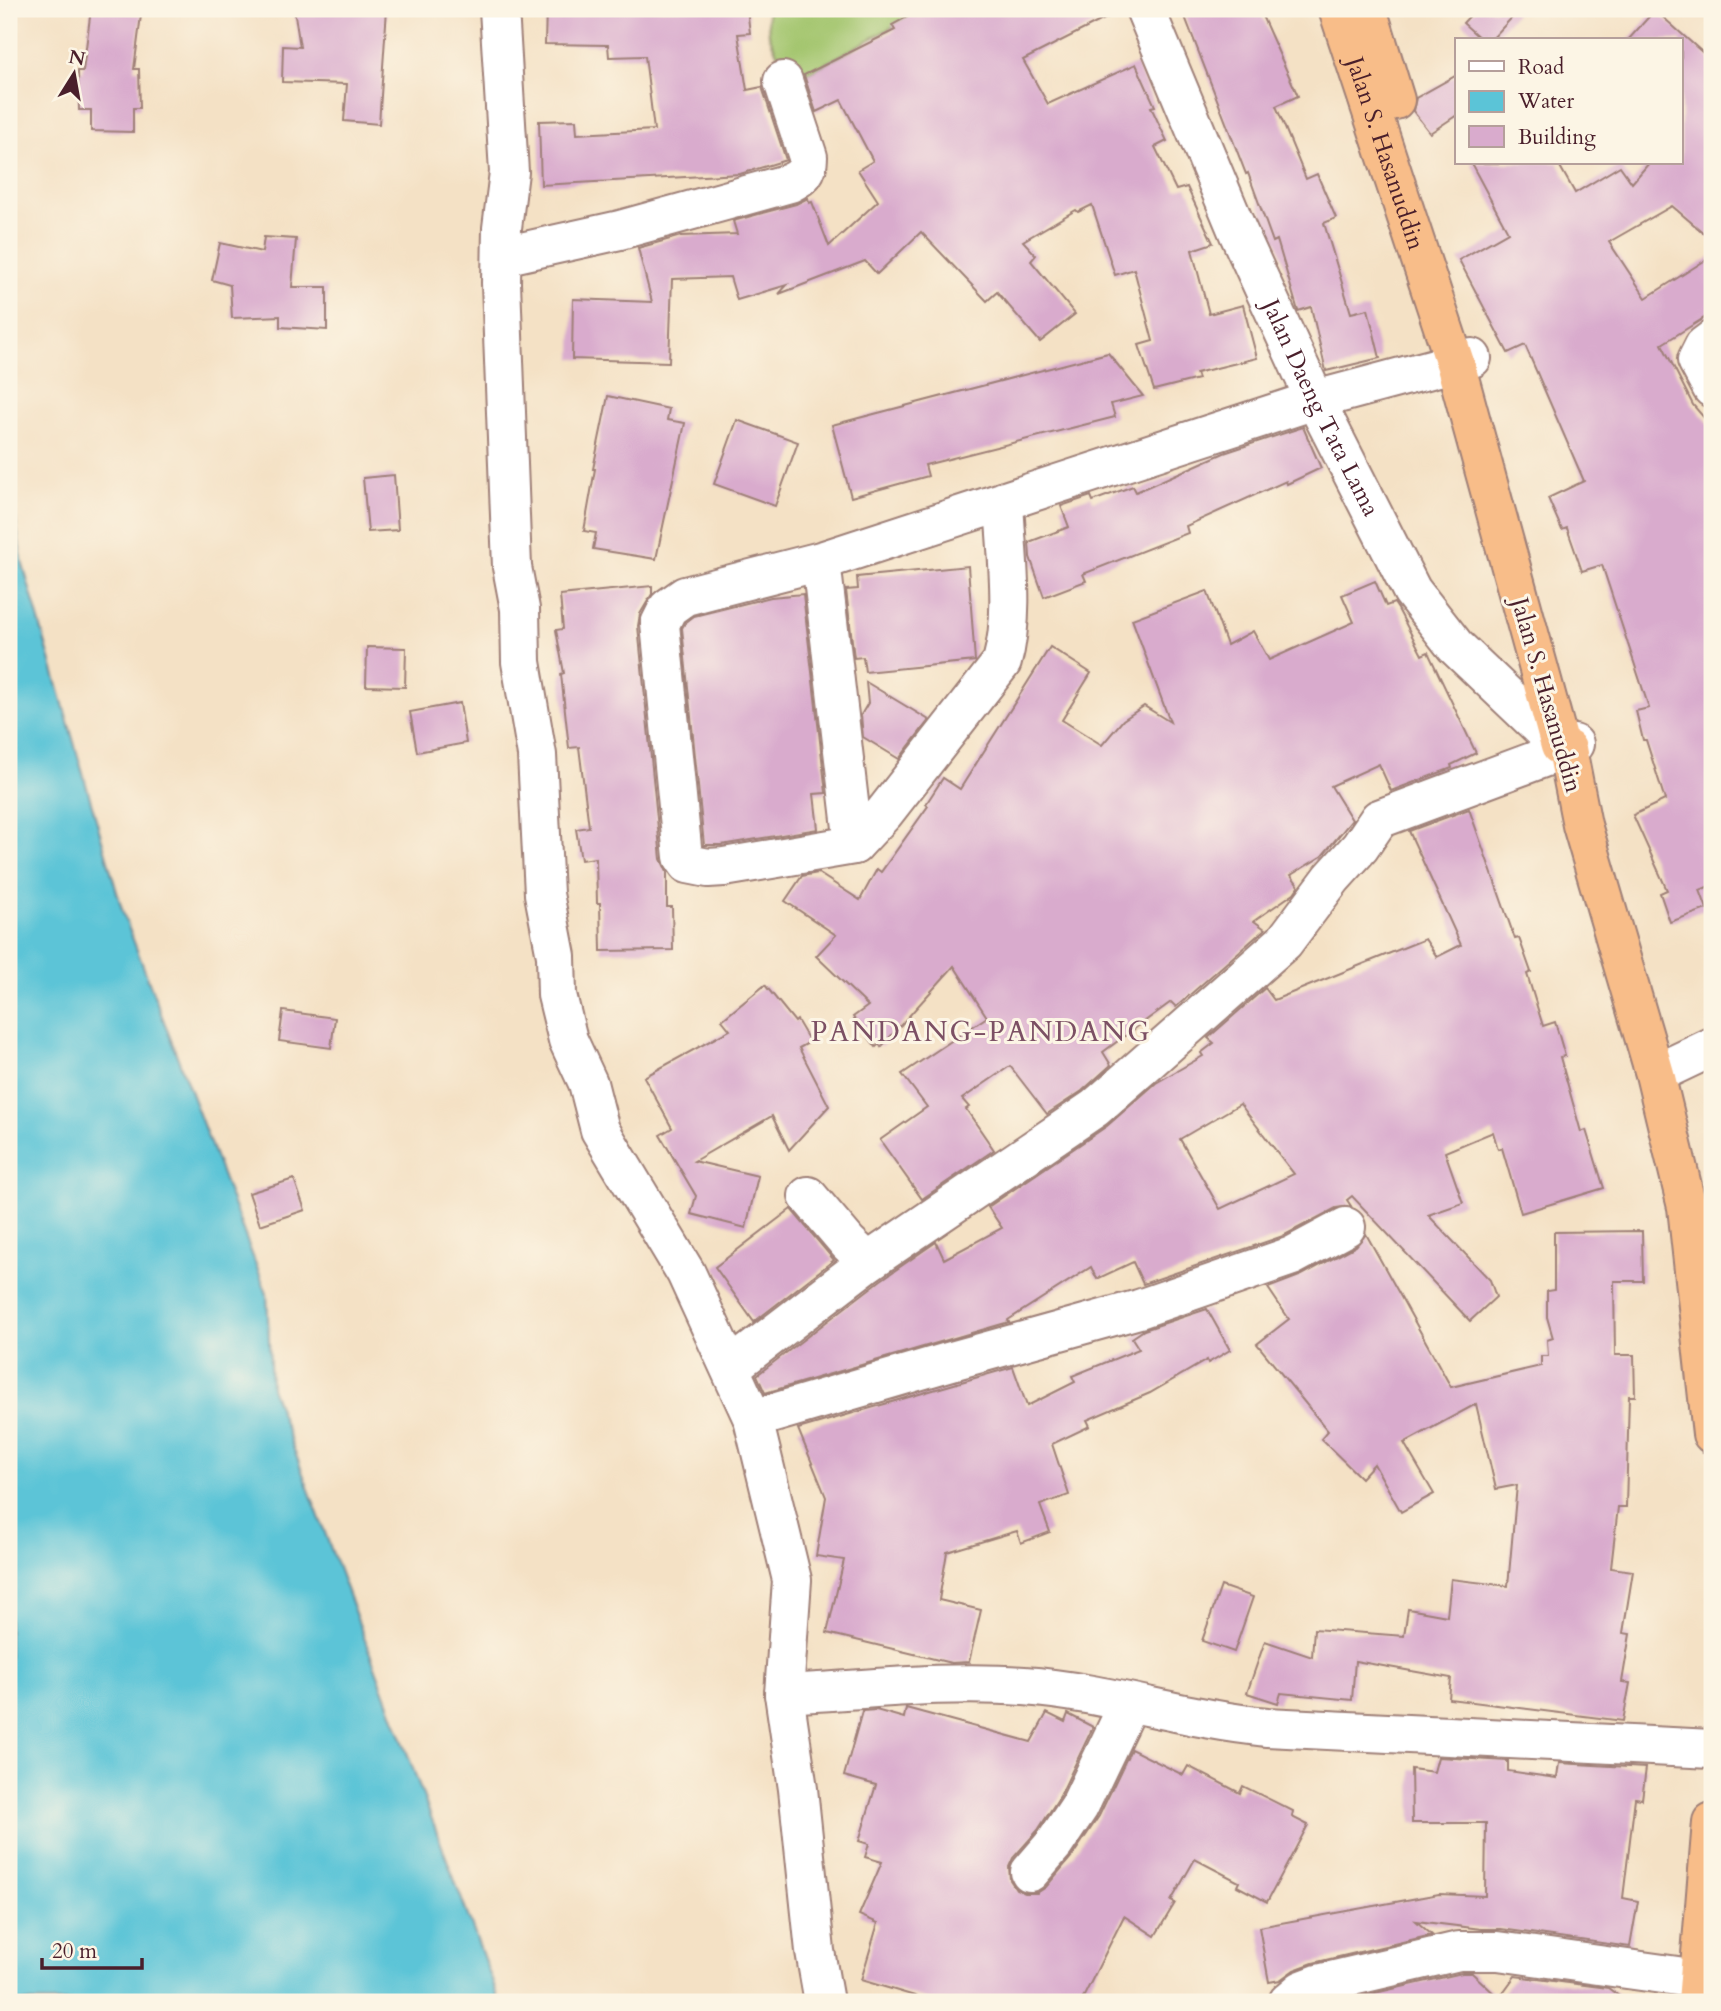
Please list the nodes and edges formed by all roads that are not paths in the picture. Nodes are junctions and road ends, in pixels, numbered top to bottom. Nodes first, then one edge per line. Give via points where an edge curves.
1 (499, 9) edge
2 (1145, 9) edge
3 (1338, 9) edge
4 (1367, 9) edge
5 (783, 81) dead end
6 (503, 256) junction
7 (1712, 340) edge
8 (1463, 360) junction
9 (1712, 388) edge
10 (1315, 400) junction
11 (1004, 501) junction
12 (821, 561) junction
13 (1568, 746) junction
14 (854, 845) junction
15 (1618, 917) junction
16 (1712, 1047) edge
17 (1670, 1067) junction
18 (808, 1196) dead end
19 (1712, 1196) edge
20 (1346, 1227) dead end
21 (868, 1262) junction
22 (732, 1367) junction
23 (753, 1419) junction
24 (1712, 1434) edge
25 (784, 1695) junction
26 (1129, 1703) junction
27 (1712, 1749) edge
28 (1712, 1822) edge
29 (1030, 1872) dead end
30 (1698, 1991) edge
31 (824, 2002) edge
32 (1288, 2002) edge

1 - 6 street via 509,172
2 - 10 street, Jalan Daeng Tata Lama via 1238,232
3 - 8 highway, Jalan S. Hasanuddin
4 - 8 highway, Jalan S. Hasanuddin
5 - 6 street via 808,158 802,177 620,230
6 - 22 street via 512,567 520,609 521,662 537,755 544,894 556,956 557,995 600,1130 686,1273
7 - 9 street via 1697,360
8 - 10 street
8 - 13 highway, Jalan S. Hasanuddin
10 - 11 street
10 - 13 street, Jalan Daeng Tata Lama via 1412,592 1455,646
11 - 12 street
11 - 14 street via 1009,638 1002,662
12 - 14 street
12 - 14 street via 685,596 668,608 660,624 683,857 688,864 708,868
13 - 15 highway, Jalan S. Hasanuddin via 1582,825
13 - 21 street via 1379,819 1284,942 1095,1108
15 - 17 highway, Jalan S. Hasanuddin
15 - 24 highway, Jalan S. Hasanuddin via 1688,1207
16 - 17 street
17 - 19 highway, Jalan S. Hasanuddin
18 - 21 street
20 - 23 street via 1292,1256 1139,1309
21 - 22 street
22 - 23 street
23 - 25 street via 792,1580
25 - 26 street via 973,1684 1026,1686
25 - 31 street
26 - 27 street via 1267,1727
26 - 29 street via 1079,1807
28 - 30 highway
30 - 32 street via 1498,1951 1459,1951 1318,1983

